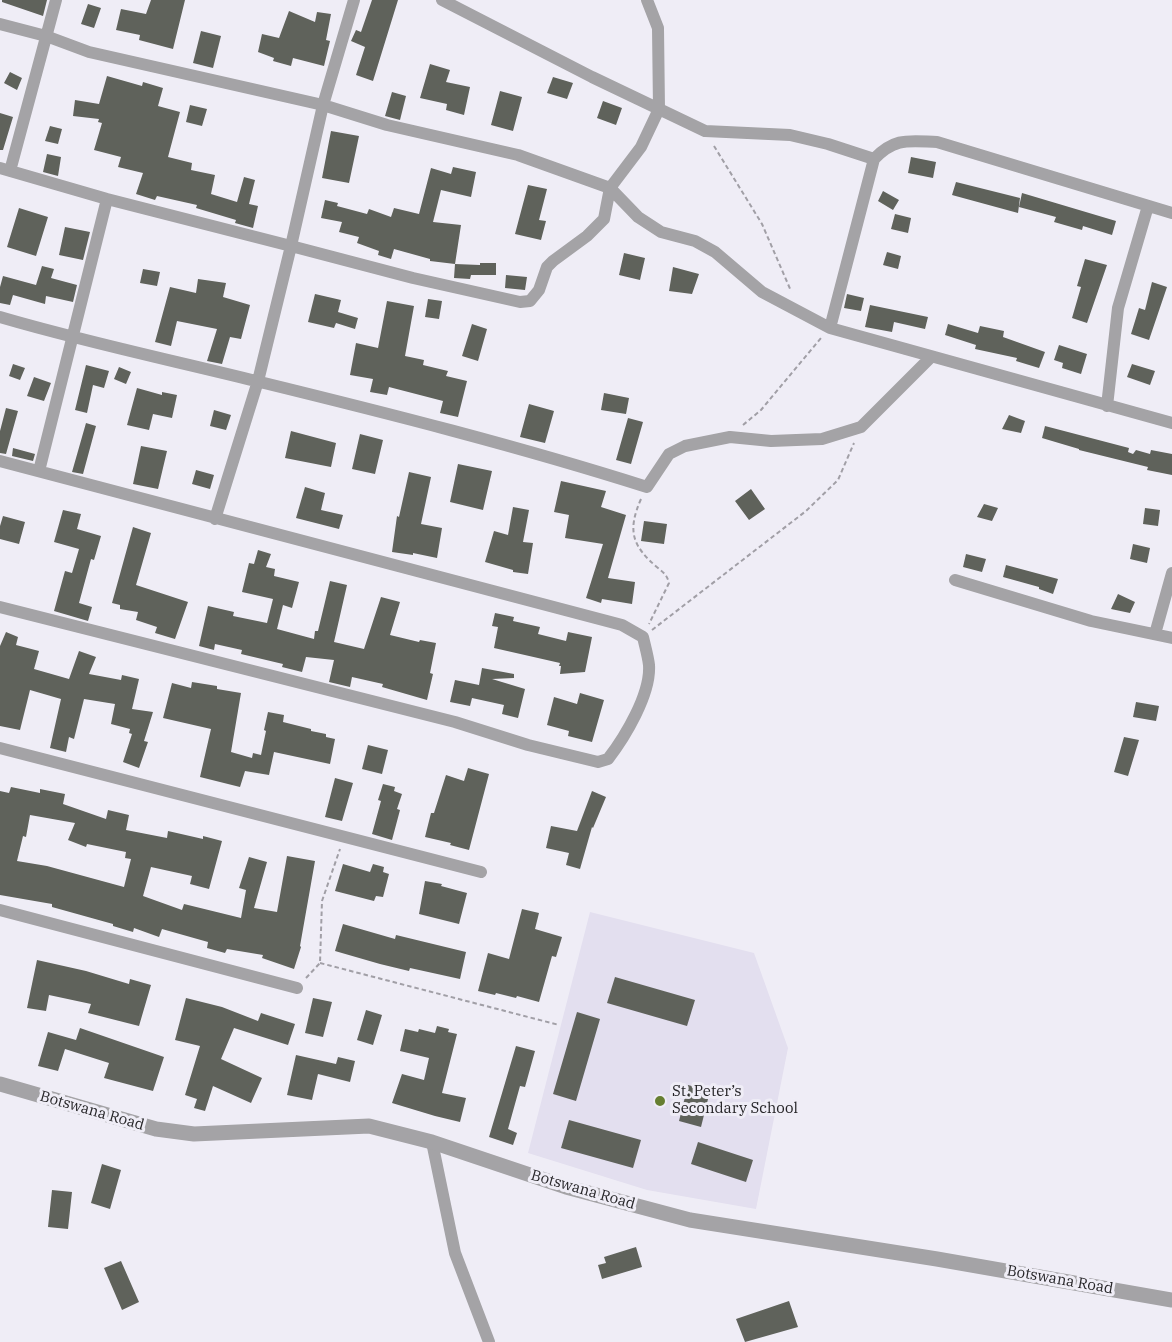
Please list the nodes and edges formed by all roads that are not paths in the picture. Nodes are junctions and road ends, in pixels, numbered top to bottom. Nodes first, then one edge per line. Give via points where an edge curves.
1 (56, 0) edge
2 (354, 0) edge
3 (442, 0) edge
4 (647, 0) edge
5 (0, 24) edge
6 (46, 36) junction
7 (323, 105) junction
8 (659, 110) junction
9 (874, 159) junction
10 (5, 169) edge
11 (610, 188) junction
12 (107, 199) junction
13 (1148, 206) junction
14 (1172, 213) edge
15 (291, 246) junction
16 (0, 317) edge
17 (830, 328) junction
18 (71, 338) junction
19 (931, 357) junction
20 (258, 381) junction
21 (1107, 406) junction
22 (1172, 423) edge
23 (0, 461) edge
24 (39, 471) junction
25 (215, 519) junction
26 (1172, 573) edge
27 (955, 580) dead end
28 (0, 607) edge
29 (1155, 634) junction
30 (1172, 638) edge
31 (0, 748) edge
32 (481, 872) dead end
33 (0, 910) edge
34 (297, 988) road end
35 (0, 1084) edge
36 (432, 1142) junction
37 (1172, 1300) edge
38 (489, 1342) edge

1 - 6 street
2 - 7 street
3 - 8 street
4 - 8 street via 658,28
5 - 6 street
6 - 7 street via 89,52
6 - 10 street
7 - 11 street via 387,125 518,155
7 - 15 street
8 - 9 street via 705,131 790,135
8 - 11 street via 641,147
9 - 13 street via 891,144 937,142
9 - 17 street
10 - 12 street
11 - 15 street via 604,219 547,267 539,290 530,301 413,278
11 - 17 street via 638,217 661,232 695,241 715,252 762,292
12 - 15 street
12 - 18 street
13 - 14 street
13 - 21 street via 1118,308
15 - 20 street
16 - 18 street
17 - 19 street
18 - 20 street
18 - 24 street
19 - 20 street via 861,427 822,439 771,441 730,437 685,446 669,454 647,487 475,436
19 - 21 street
20 - 25 street
21 - 22 street
23 - 24 street
24 - 25 street
25 - 28 street via 622,626 643,637 649,666 646,690 615,750 608,759 598,762
26 - 29 street
27 - 29 street via 1090,621
29 - 30 street
31 - 32 street
33 - 34 street
35 - 36 street, Botswana Road via 156,1130 206,1133 369,1126
36 - 37 street, Botswana Road via 566,1187 690,1220
36 - 38 street via 455,1252

